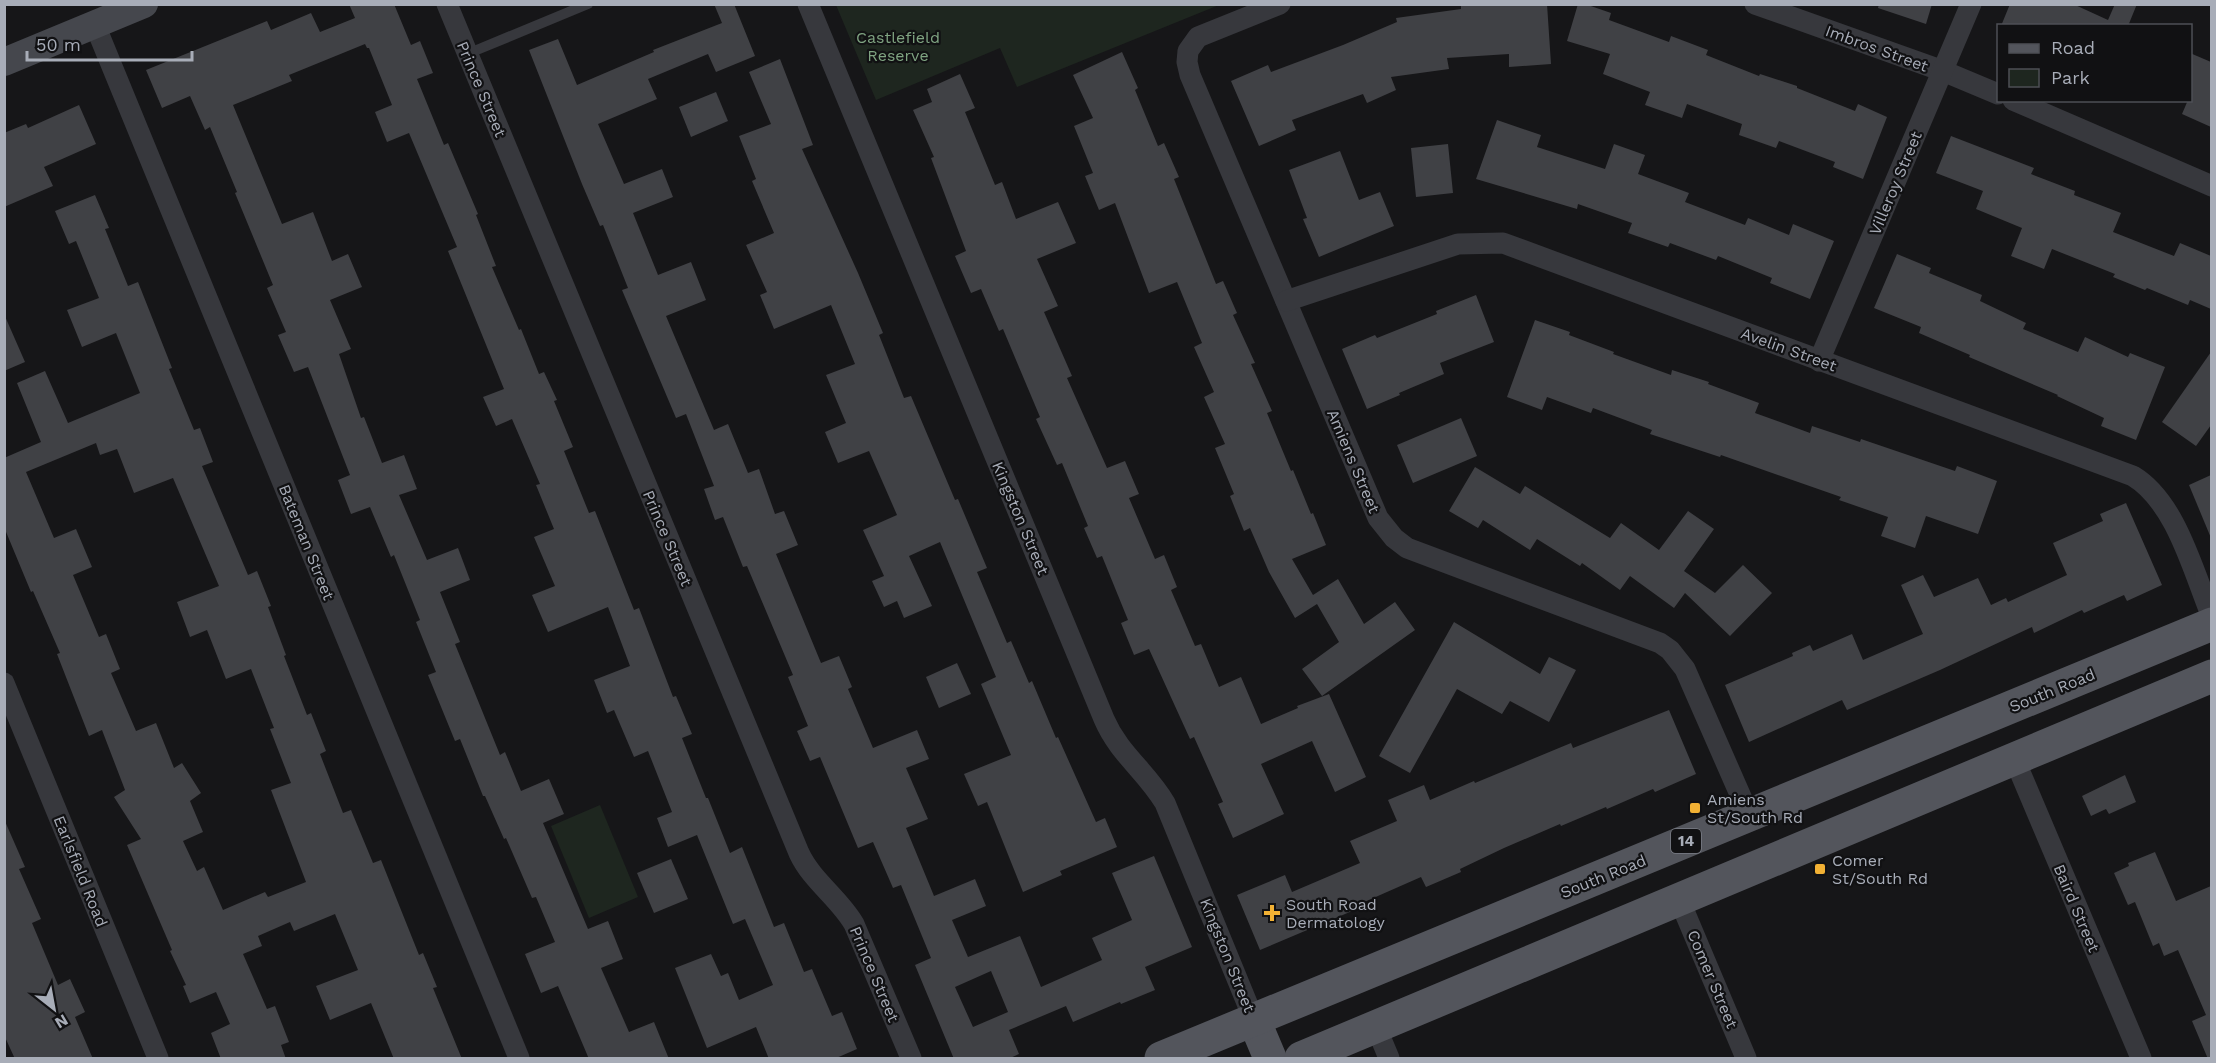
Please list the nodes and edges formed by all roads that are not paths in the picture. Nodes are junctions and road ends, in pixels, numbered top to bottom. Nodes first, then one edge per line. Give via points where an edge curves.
1 (144, 4) edge
2 (447, 4) edge
3 (588, 4) edge
4 (808, 4) edge
5 (1280, 4) edge
6 (1755, 4) edge
7 (1971, 4) edge
8 (95, 25) junction
9 (467, 54) junction
10 (4, 62) edge
11 (1943, 72) junction
12 (1997, 94) edge
13 (2018, 102) edge
14 (2211, 186) edge
15 (1286, 301) junction
16 (1819, 361) junction
17 (2211, 617) edge
18 (2211, 624) edge
19 (2211, 676) edge
20 (4, 684) edge
21 (2014, 758) junction
22 (1749, 815) junction
23 (1679, 899) junction
24 (1254, 1020) junction
25 (1376, 1027) junction
26 (158, 1059) edge
27 (519, 1059) edge
28 (911, 1059) edge
29 (1161, 1059) edge
30 (1270, 1059) edge
31 (1301, 1059) edge
32 (1389, 1059) edge
33 (1746, 1059) edge
34 (2141, 1059) edge

1 - 8 street
2 - 9 street, Prince Street
3 - 9 lane
4 - 24 street, Kingston Street via 1104,719 1120,749 1150,780 1165,803
5 - 15 street, Amiens Street via 1198,37 1188,51 1187,62
6 - 11 street, Imbros Street
7 - 11 street, Villeroy Street
8 - 10 street
8 - 27 street, Bateman Street
9 - 28 street, Prince Street via 799,854 810,874 854,924
11 - 12 street, Imbros Street
11 - 16 street, Villeroy Street
13 - 14 street
15 - 16 street, Avelin Street via 1458,244 1503,243
15 - 22 street, Amiens Street via 1371,504 1389,533 1407,548 1670,650 1685,669
16 - 17 street, Avelin Street via 2109,466 2146,484 2166,509
18 - 22 main road, South Road / 14
19 - 21 main road
20 - 26 street, Earlsfield Road
21 - 23 main road
21 - 34 street, Baird Street
22 - 24 main road, South Road / 14
23 - 25 main road
23 - 33 street, Comer Street
24 - 29 main road, South Road / 14
24 - 30 main road
25 - 31 main road
25 - 32 street

